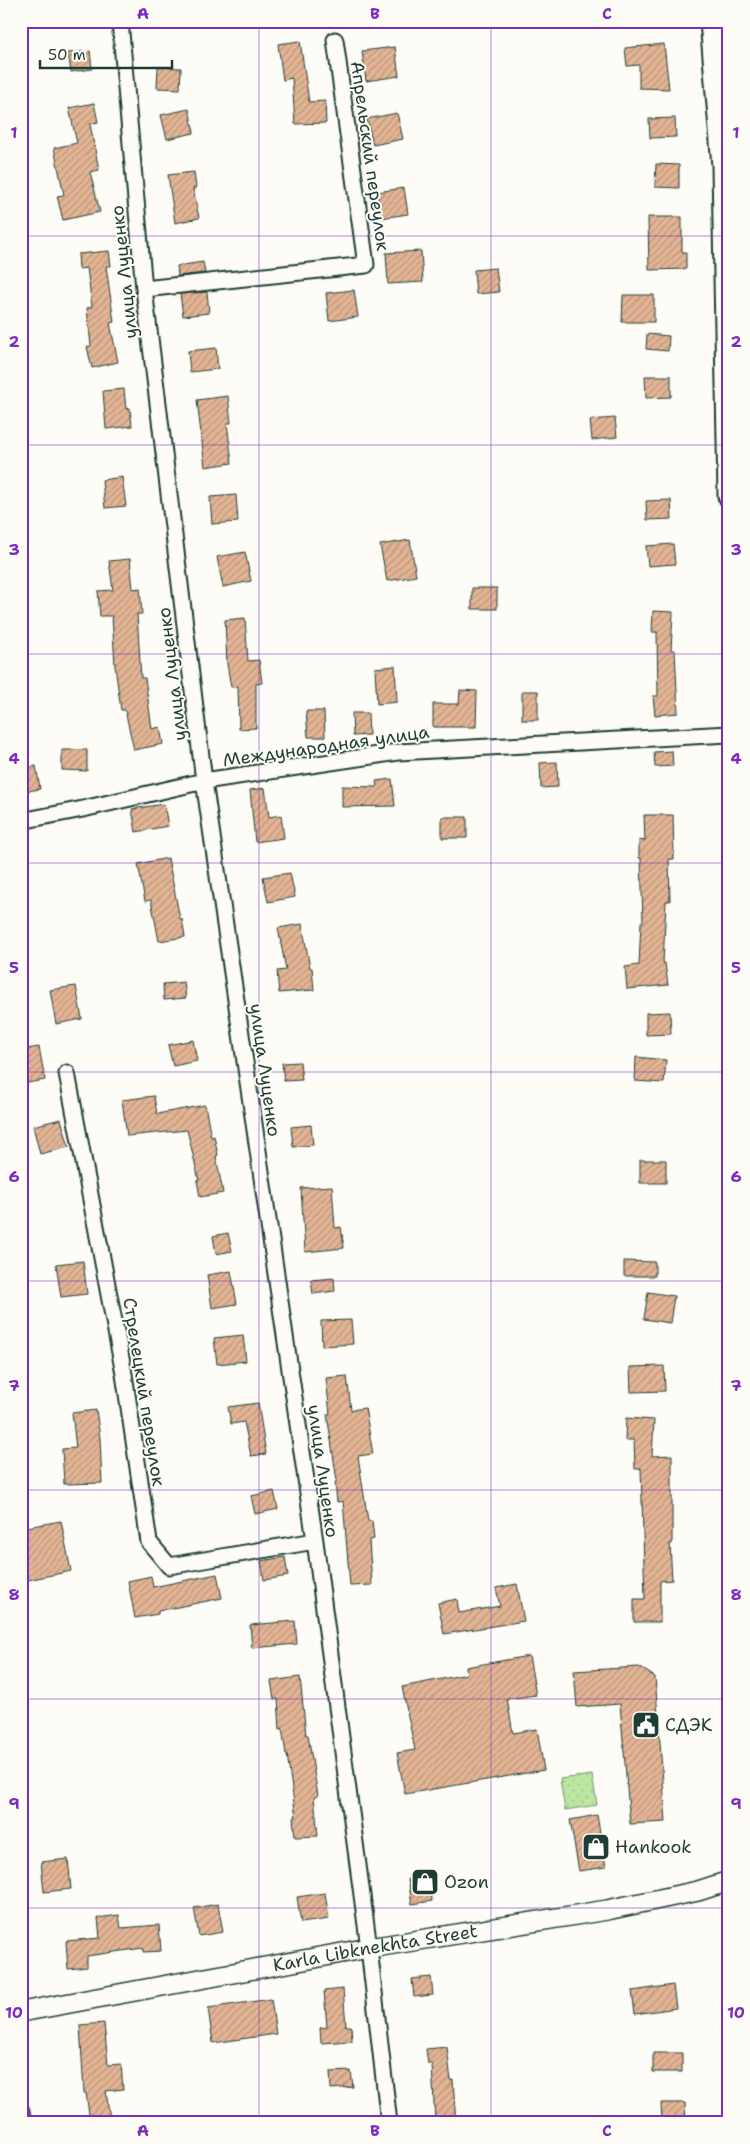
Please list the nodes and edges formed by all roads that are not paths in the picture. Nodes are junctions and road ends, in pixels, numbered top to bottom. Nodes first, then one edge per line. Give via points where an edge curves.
1 (120, 21) edge
2 (711, 21) edge
3 (334, 40) dead end
4 (144, 289) junction
5 (729, 496) edge
6 (729, 734) edge
7 (204, 781) junction
8 (21, 821) edge
9 (67, 1073) dead end
10 (315, 1542) junction
11 (729, 1881) edge
12 (369, 1948) junction
13 (21, 2012) edge
14 (21, 2111) edge
15 (23, 2123) edge
16 (389, 2123) edge

1 - 4 street, улица Луценко
2 - 5 main road via 723,176
3 - 4 street, Апрельский переулок via 366,265
4 - 7 street, улица Луценко
6 - 7 street, Международная улица via 398,752
7 - 8 street, Международная улица
7 - 10 street, улица Луценко
9 - 10 street, Стрелецкий переулок via 124,1374 149,1542 170,1566
10 - 12 street, улица Луценко
11 - 12 street, Karla Libknekhta Street via 698,1891 607,1910
12 - 13 street, Karla Libknekhta Street
12 - 16 street, улица Луценко
14 - 15 street

